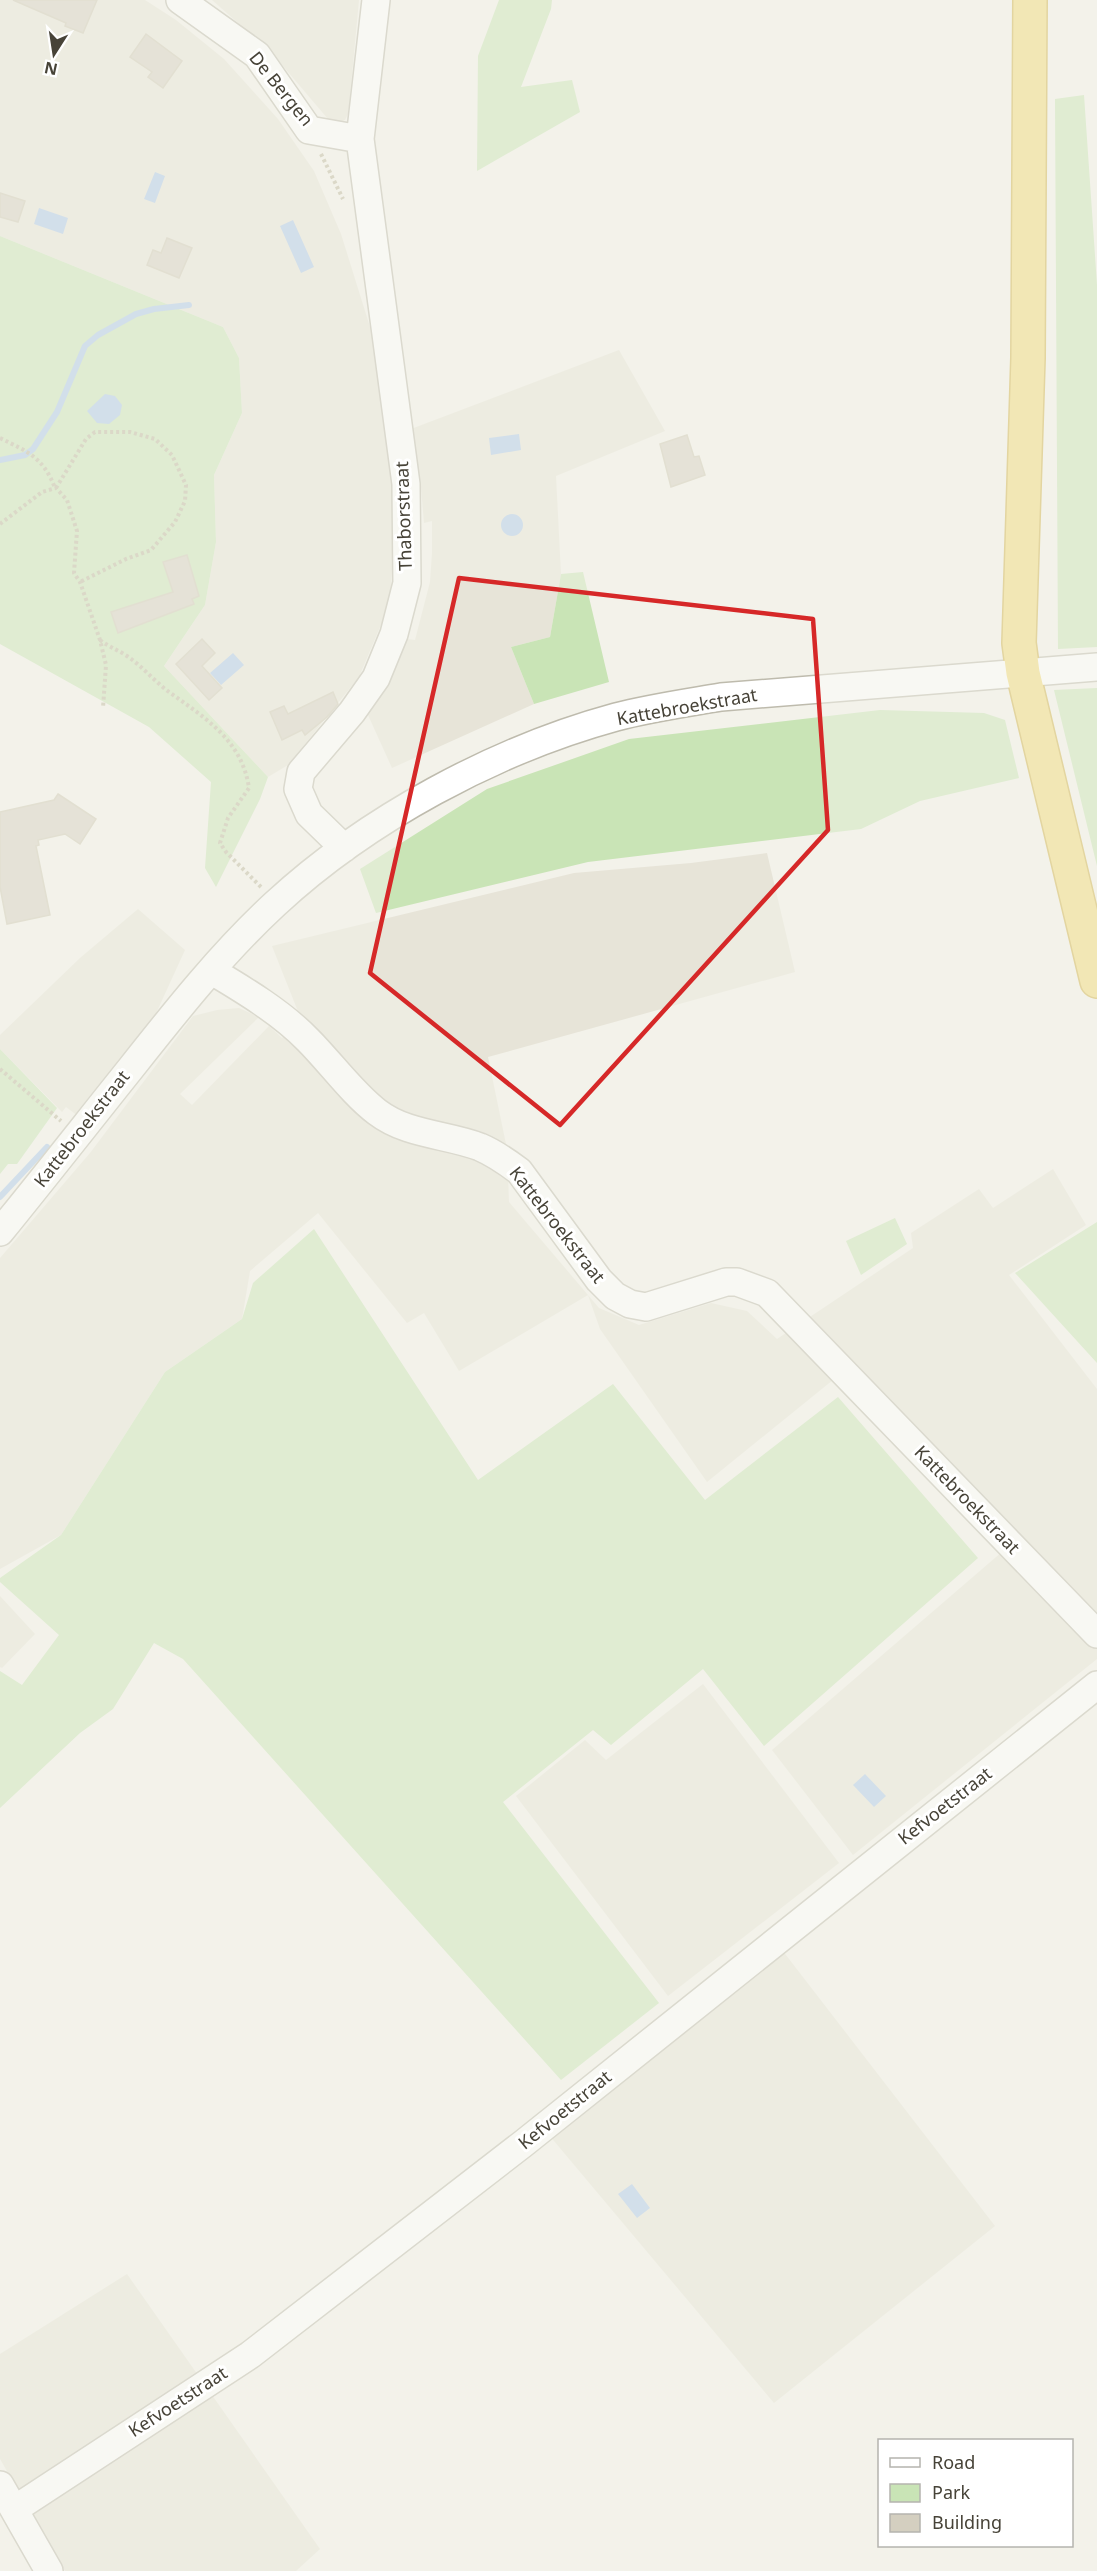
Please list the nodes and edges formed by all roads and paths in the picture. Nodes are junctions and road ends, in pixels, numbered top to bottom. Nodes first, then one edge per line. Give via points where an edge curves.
1 (180, 0) edge
2 (375, 0) edge
3 (1030, 0) edge
4 (360, 139) junction
5 (0, 438) edge
6 (56, 488) junction
7 (0, 524) edge
8 (80, 582) junction
9 (100, 640) junction
10 (1097, 667) edge
11 (1023, 673) junction
12 (104, 708) dead end
13 (344, 848) junction
14 (276, 903) junction
15 (212, 971) junction
16 (1097, 981) edge
17 (0, 1069) edge
18 (77, 1135) junction
19 (0, 1232) edge
20 (1097, 1634) edge
21 (1097, 1685) edge
22 (0, 2485) edge
23 (15, 2509) junction
24 (49, 2571) edge

1 - 4 street, De Bergen via 257,55 309,130
2 - 4 street, Thaborstraat
3 - 11 highway via 1028,358 1019,644
4 - 13 street, Thaborstraat via 406,484 407,583 394,634 376,678 302,772 298,789 309,814
5 - 6 path via 35,456
6 - 7 path via 42,492
6 - 8 path via 68,500 77,531 74,573
6 - 8 path via 86,439 95,432 130,432 155,439 172,455 186,485 185,501 175,522 151,550
8 - 9 path
9 - 12 path via 106,665
9 - 14 path via 126,655 212,722 236,752 249,788 228,818 220,843
10 - 11 street, Kattebroekstraat
11 - 13 street, Kattebroekstraat via 721,697 616,717 546,740 455,780
11 - 16 highway
13 - 14 street, Kattebroekstraat
14 - 15 street, Kattebroekstraat
15 - 18 street, Kattebroekstraat
15 - 20 street, Kattebroekstraat via 244,990 306,1038 376,1112 421,1133 481,1147 519,1171 615,1296 630,1304 646,1306 737,1281 767,1293
17 - 18 path
18 - 19 street, Kattebroekstraat
21 - 23 street, Kefvoetstraat via 524,2143 250,2355
22 - 23 street
23 - 24 street

